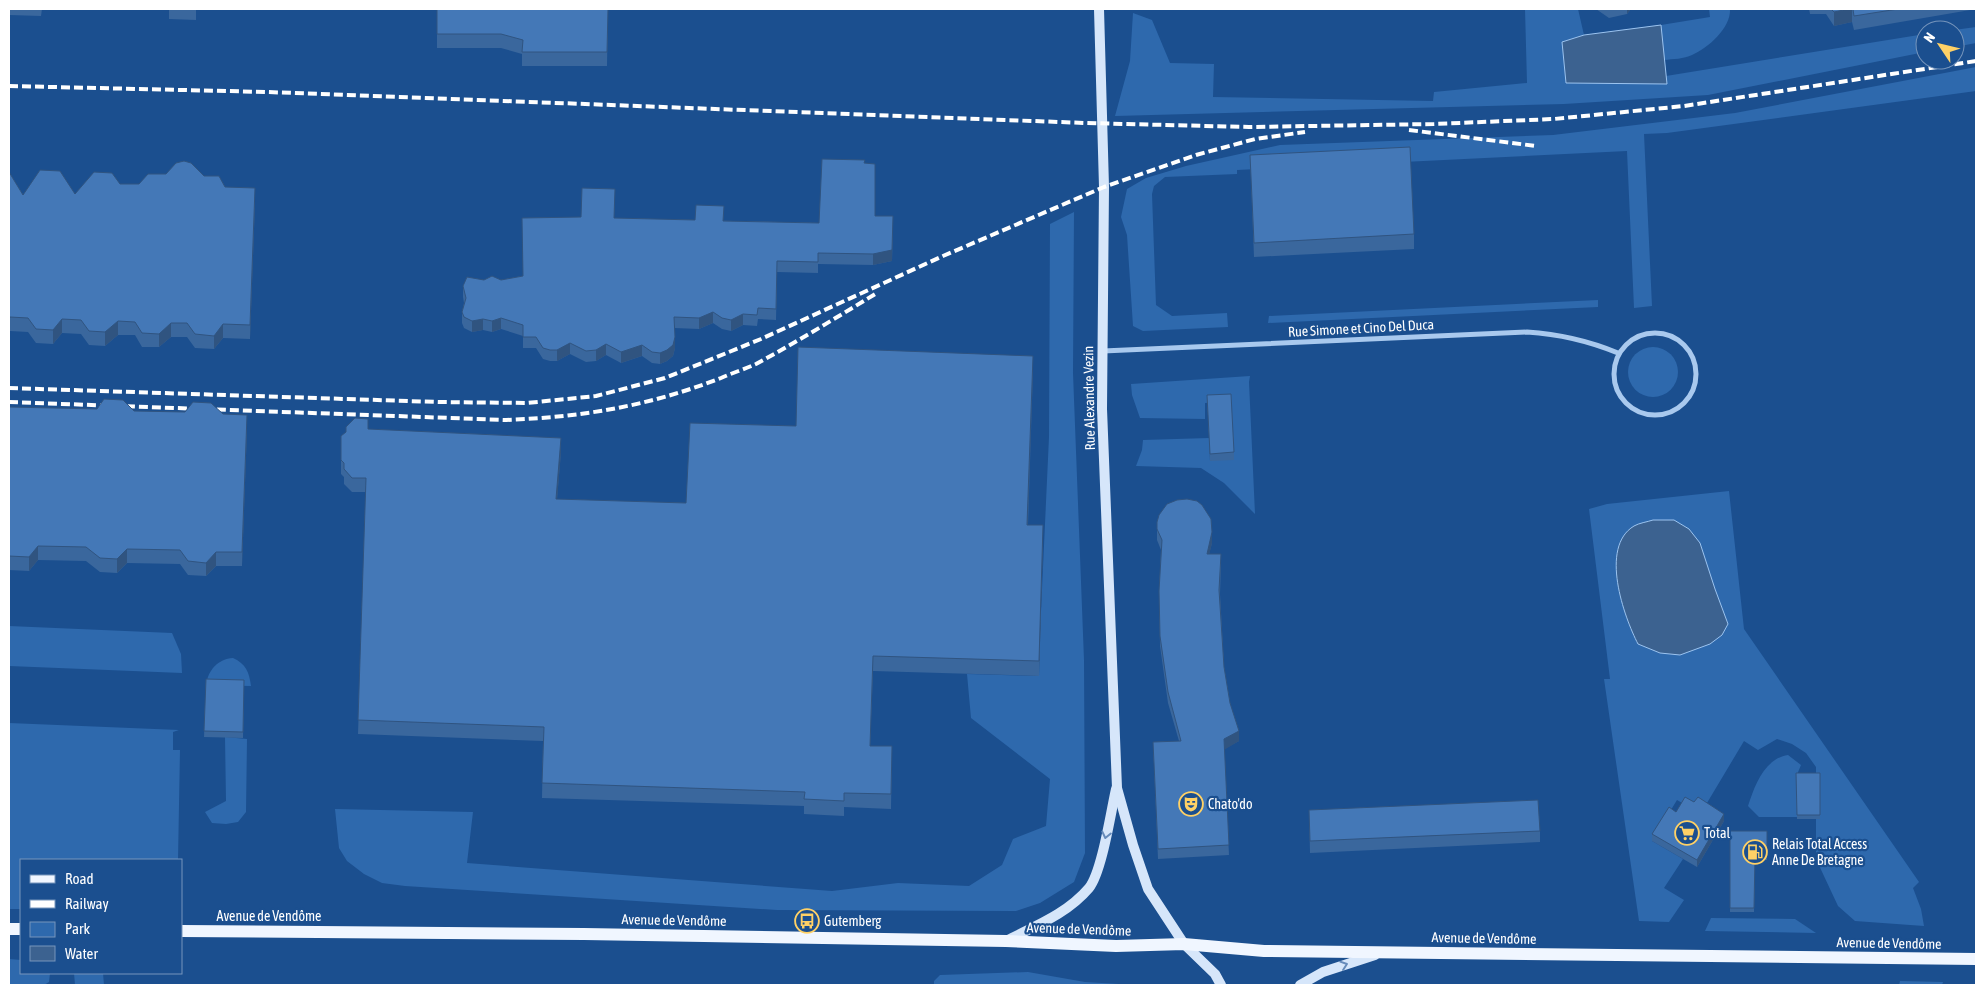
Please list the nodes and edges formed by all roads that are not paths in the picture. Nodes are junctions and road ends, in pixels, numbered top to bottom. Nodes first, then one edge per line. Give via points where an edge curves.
1 (1099, 9) edge
2 (1102, 352) junction
3 (1618, 353) junction
4 (1117, 788) junction
5 (182, 931) edge
6 (1006, 941) junction
7 (1184, 944) junction
8 (1405, 951) junction
9 (1976, 959) edge
10 (1221, 985) edge
11 (1300, 985) edge

1 - 2 street, Rue Alexandre Vezin via 1104,187
2 - 3 street, Rue Simone et Cino Del Duca via 1526,332 1546,333 1599,345
2 - 4 street, Rue Alexandre Vezin
3 - 3 street via 1614,366 1617,392 1635,410 1660,415 1674,411 1693,390 1695,363 1689,350 1667,334 1639,335
4 -> 6 street, Rue Alexandre Vezin via 1098,870 1090,887 1061,913
4 - 7 street, Rue Alexandre Vezin via 1148,889
5 - 6 main road, Avenue de Vendôme
6 - 7 main road, Avenue de Vendôme via 1098,946
7 - 8 main road, Avenue de Vendôme via 1264,951
7 - 10 street, Rue Alexandre Vezin via 1215,974
8 - 9 main road, Avenue de Vendôme
11 -> 8 street via 1324,972 1371,955

